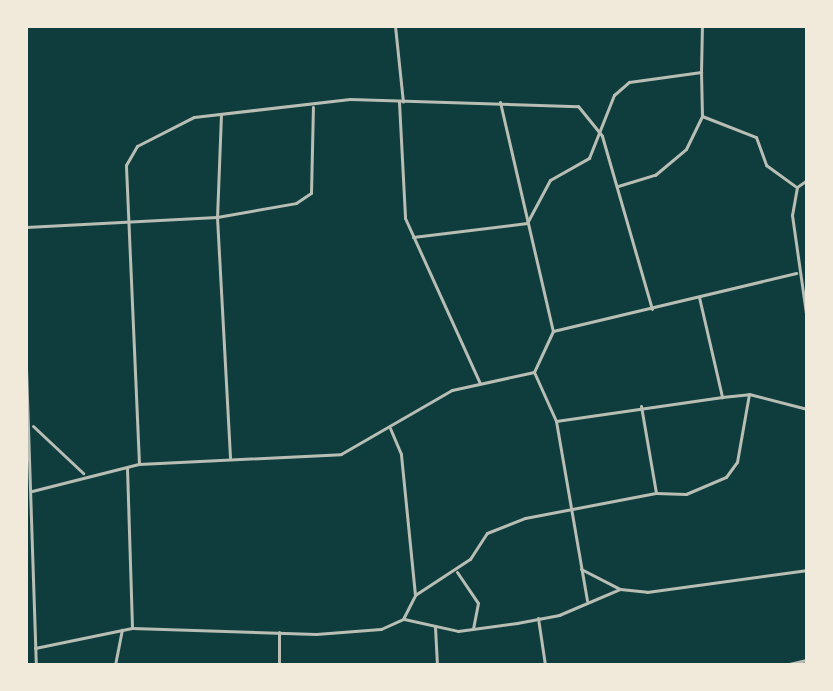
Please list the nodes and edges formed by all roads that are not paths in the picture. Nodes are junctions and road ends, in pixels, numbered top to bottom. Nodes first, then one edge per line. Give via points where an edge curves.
1 (395, 26) edge
2 (702, 26) edge
3 (701, 72) junction
4 (401, 102) junction
5 (500, 102) junction
6 (314, 106) junction
7 (221, 114) junction
8 (702, 116) junction
9 (602, 136) junction
10 (807, 180) edge
11 (617, 186) junction
12 (797, 187) junction
13 (217, 217) junction
14 (130, 219) junction
15 (527, 223) junction
16 (26, 227) edge
17 (413, 237) junction
18 (796, 273) junction
19 (699, 297) junction
20 (652, 309) junction
21 (807, 320) edge
22 (553, 331) junction
23 (26, 368) edge
24 (534, 372) junction
25 (480, 383) junction
26 (749, 394) junction
27 (722, 397) junction
28 (641, 406) junction
29 (807, 409) edge
30 (556, 421) junction
31 (32, 425) junction
32 (390, 428) junction
33 (230, 459) junction
34 (139, 464) junction
35 (127, 468) junction
36 (83, 473) junction
37 (32, 491) junction
38 (656, 493) junction
39 (573, 509) junction
40 (581, 569) junction
41 (456, 570) junction
42 (807, 570) edge
43 (620, 589) junction
44 (415, 595) junction
45 (587, 600) junction
46 (538, 618) junction
47 (403, 619) junction
48 (28, 621) edge
49 (435, 627) junction
50 (132, 628) junction
51 (122, 629) junction
52 (473, 629) junction
53 (279, 632) junction
54 (35, 648) junction
55 (807, 660) edge
56 (36, 665) edge
57 (115, 665) edge
58 (279, 665) edge
59 (437, 665) edge
60 (545, 665) edge
61 (785, 665) edge

1 - 4 street
2 - 3 street
3 - 8 street
3 - 9 street via 629,82 614,95
4 - 5 street
4 - 6 street
4 - 17 street via 407,153 402,205
5 - 9 street via 578,106 590,111
5 - 15 street
6 - 7 street
6 - 13 street via 311,193 274,209
7 - 13 street
7 - 14 street via 167,126 137,146 126,165
8 - 11 street via 671,163 635,185
8 - 12 street via 756,137 766,165
9 - 11 street
9 - 15 street via 584,163 550,180
10 - 12 street
11 - 20 street
12 - 18 street
13 - 14 street
13 - 33 street
14 - 16 street
14 - 34 street
15 - 17 street
15 - 22 street
17 - 25 street
18 - 19 street
18 - 21 street
19 - 20 street
19 - 27 street
20 - 22 street
22 - 24 street
23 - 31 street
24 - 25 street
24 - 30 street
25 - 32 street via 452,390
26 - 27 street
26 - 29 street
26 - 38 street via 737,462 726,477 686,494
27 - 28 street
28 - 30 street
28 - 38 street
30 - 39 street
31 - 36 street
31 - 37 street
32 - 33 street via 341,454
32 - 44 street via 401,454
33 - 34 street
34 - 35 street
35 - 36 street
35 - 50 street
36 - 37 street
37 - 48 street
38 - 39 street
39 - 40 street
39 - 41 street via 487,533
40 - 43 street
40 - 45 street
41 - 44 street
41 - 52 street via 478,603
42 - 43 street via 684,590
43 - 45 street
44 - 47 street
45 - 46 street
46 - 52 street
46 - 60 street
47 - 49 street
47 - 53 street via 381,629
48 - 54 street
49 - 52 street
49 - 59 street
50 - 51 street
50 - 53 street
51 - 54 street
51 - 57 street
53 - 58 street
54 - 56 street
55 - 61 street

